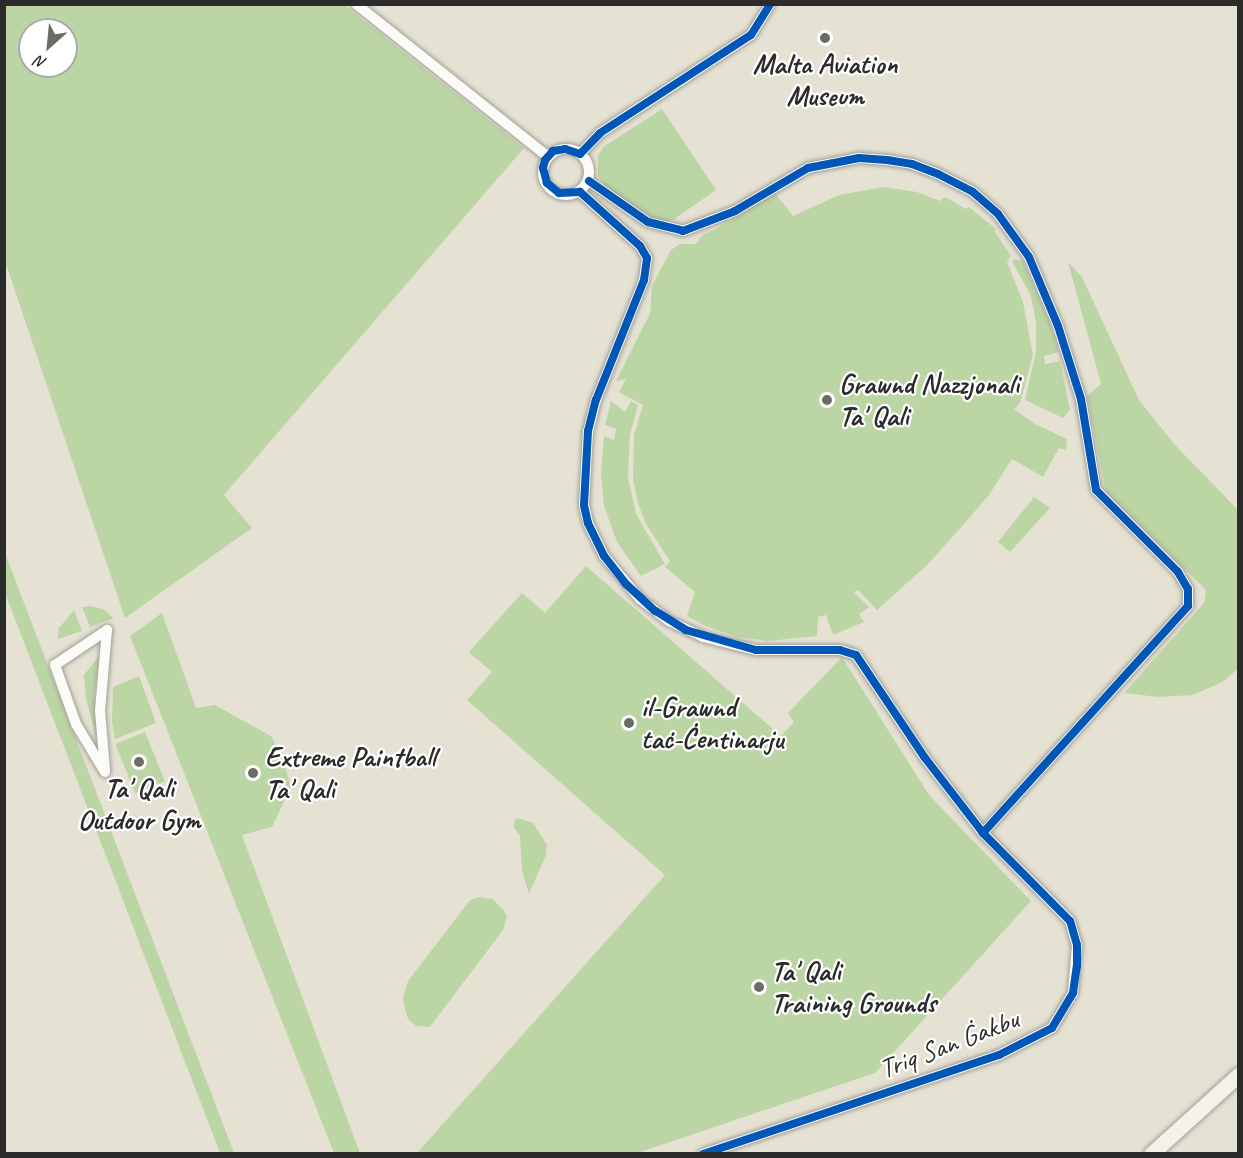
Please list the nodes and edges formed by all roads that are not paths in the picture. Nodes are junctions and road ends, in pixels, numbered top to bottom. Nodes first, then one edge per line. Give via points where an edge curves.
1 (356, 4) edge
2 (770, 4) edge
3 (580, 154) junction
4 (547, 156) junction
5 (589, 181) junction
6 (580, 192) junction
7 (55, 665) joint
8 (983, 833) junction
9 (1239, 1075) edge
10 (703, 1154) edge
11 (1151, 1154) edge

1 - 4 street
2 - 3 street via 751,35 600,133
3 - 4 street via 565,149
3 - 5 street via 590,170
4 - 6 street via 543,168 547,183 559,193
5 - 6 street
5 - 8 street via 648,222 683,231 720,219 788,178 822,163 859,158 912,164 973,192 998,214 1029,256 1058,326 1081,399 1096,490 1178,572 1188,589 1188,606
6 - 8 street, Triq San Ġakbu via 640,246 647,258 644,280 596,400 588,431 584,505 604,556 626,585 655,611 703,637 756,650 840,650 856,655 925,758
7 - 7 street via 76,724 105,772 100,711 107,630
8 - 10 street, Triq San Ġakbu via 1070,921 1077,945 1073,993 1052,1028 999,1055
9 - 11 street

